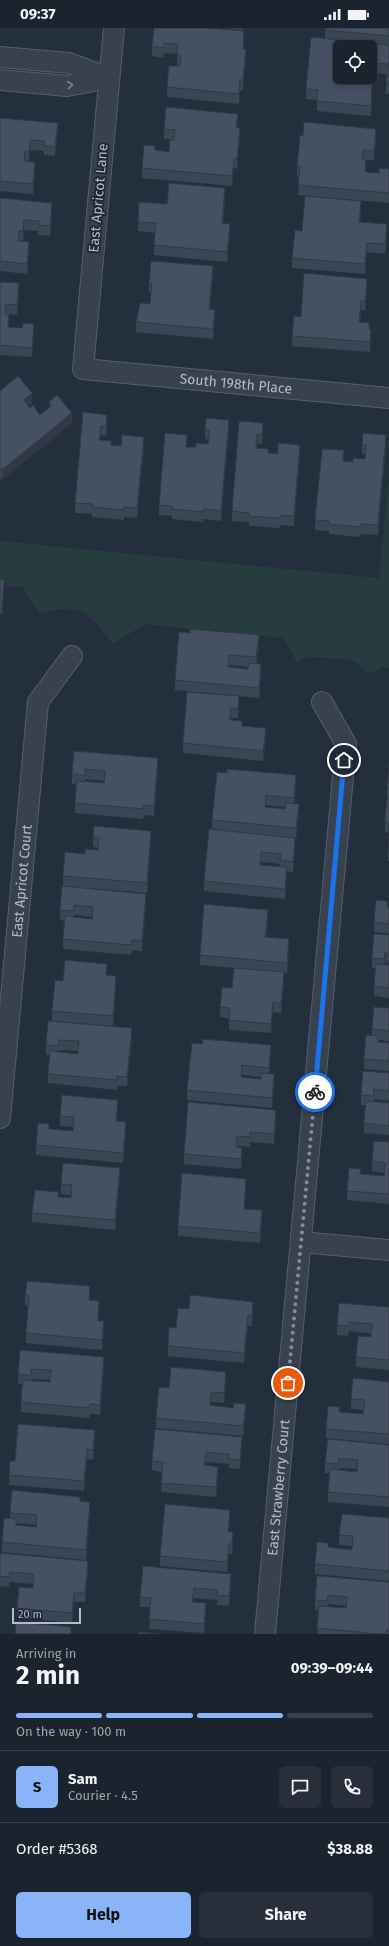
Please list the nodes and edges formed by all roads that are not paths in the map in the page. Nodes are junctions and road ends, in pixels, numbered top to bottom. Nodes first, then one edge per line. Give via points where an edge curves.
1 (114, 28) edge
2 (8, 57) edge
3 (109, 78) junction
4 (6, 81) edge
5 (83, 369) joint
6 (389, 398) edge
7 (72, 656) dead end
8 (322, 702) dead end
9 (0, 1118) edge
10 (301, 1242) junction
11 (389, 1250) edge
12 (265, 1634) edge

1 - 3 street, East Apricot Lane
2 - 3 street via 69,63
2 - 4 street
4 -> 3 street via 67,86
3 - 5 street, East Apricot Lane
5 - 6 street, South 198th Place
7 - 9 street, East Apricot Court via 38,702
8 - 10 street, East Strawberry Court via 346,744
10 - 11 street
10 - 12 street, East Strawberry Court

